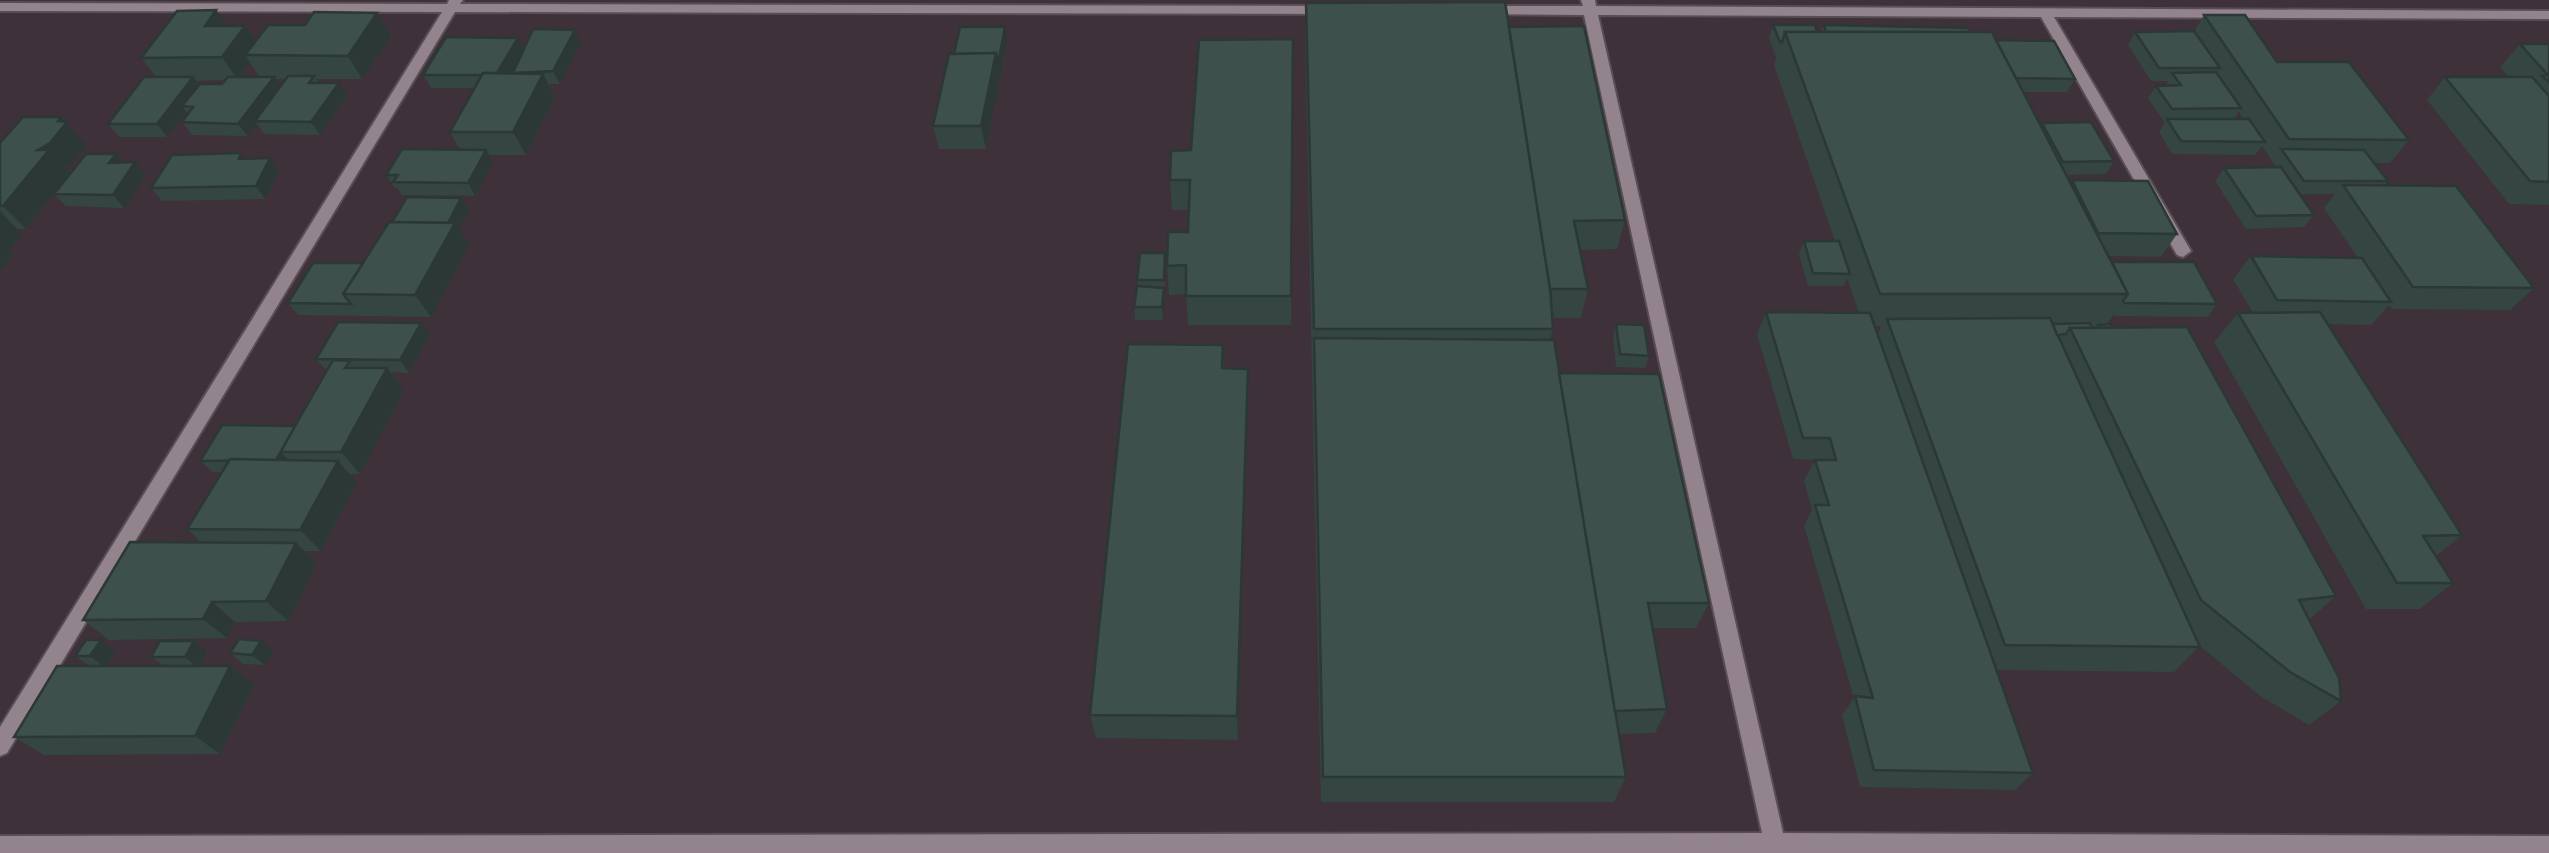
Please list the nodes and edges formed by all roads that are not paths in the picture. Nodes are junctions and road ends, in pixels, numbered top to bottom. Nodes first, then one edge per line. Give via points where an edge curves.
1 (454, 4) edge
2 (1589, 5) edge
3 (0, 7) edge
4 (1350, 10) edge
5 (1470, 10) edge
6 (2044, 11) junction
7 (2549, 15) edge
8 (2184, 251) dead end
9 (0, 746) edge
10 (0, 847) edge
11 (2549, 847) edge
12 (1776, 848) edge

1 - 3 street
1 - 4 street
1 - 9 street
2 - 5 street
2 - 6 street
2 - 12 street
6 - 7 street
6 - 8 street
10 - 12 street
11 - 12 street

